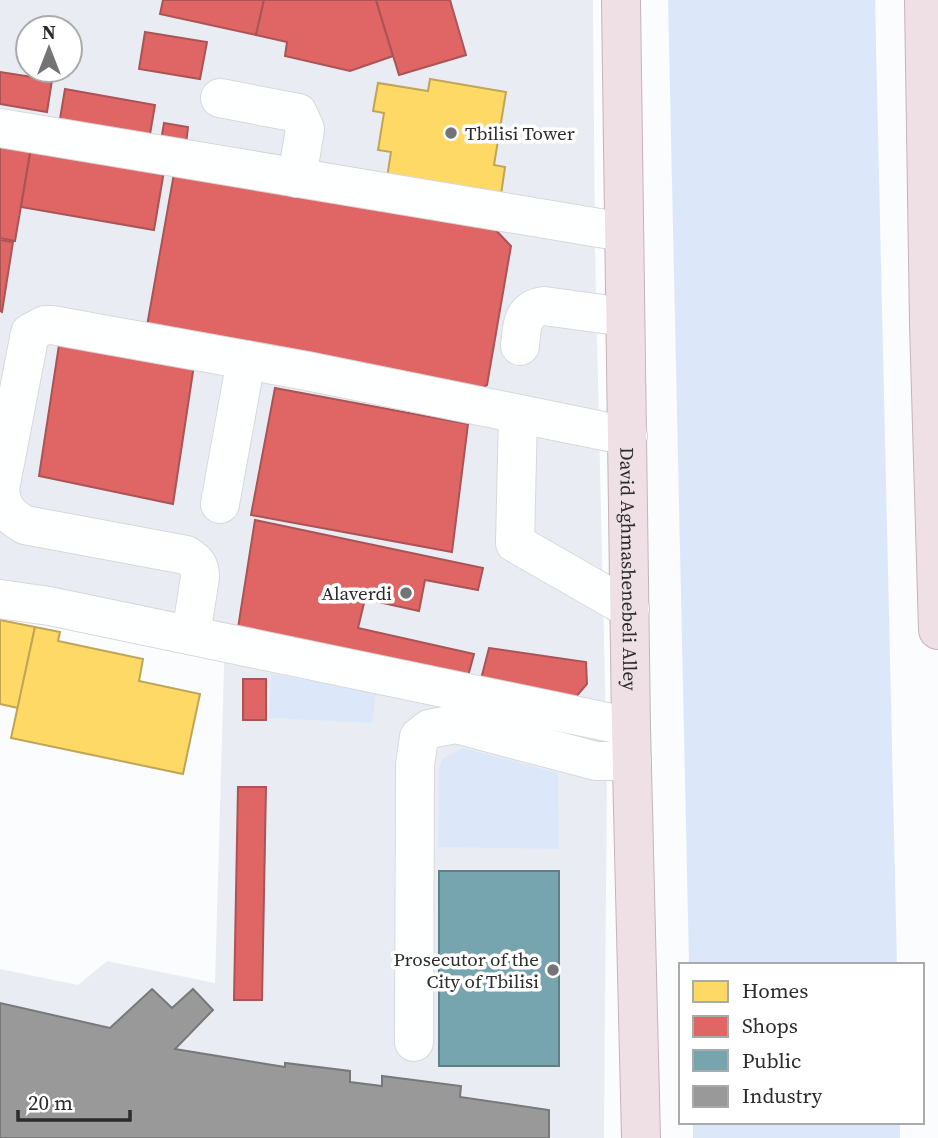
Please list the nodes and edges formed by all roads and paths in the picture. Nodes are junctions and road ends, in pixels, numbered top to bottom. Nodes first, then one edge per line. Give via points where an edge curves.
1 (621, 0) edge
2 (924, 0) edge
3 (932, 72) edge
4 (220, 98) dead end
5 (932, 116) edge
6 (0, 128) edge
7 (297, 178) junction
8 (623, 232) junction
9 (933, 264) edge
10 (625, 317) junction
11 (933, 324) edge
12 (520, 346) dead end
13 (246, 360) junction
14 (9, 392) edge
15 (519, 414) junction
16 (628, 436) junction
17 (0, 490) edge
18 (220, 504) dead end
19 (0, 599) edge
20 (630, 609) junction
21 (938, 630) edge
22 (191, 635) junction
23 (632, 744) junction
24 (414, 1042) dead end
25 (641, 1138) edge

1 - 8 highway, David Aghmashenebeli Alley
2 - 3 highway
3 - 5 highway
4 - 7 street via 298,113 305,129
5 - 9 highway
6 - 7 street
7 - 8 street
8 - 10 highway, David Aghmashenebeli Alley
9 - 11 highway
10 - 12 street via 536,307 523,320
10 - 16 highway, David Aghmashenebeli Alley
11 - 21 highway
13 - 14 street via 45,325 30,333
13 - 15 street
13 - 18 street
14 - 17 street
15 - 16 street
15 - 20 street via 515,543
16 - 20 highway, David Aghmashenebeli Alley
17 - 22 street via 10,517 25,525 186,555 195,561 200,576
19 - 22 street
20 - 23 highway, David Aghmashenebeli Alley
22 - 23 street
23 - 24 street via 596,761 456,724 429,729 419,737 415,765
23 - 25 highway, David Aghmashenebeli Alley

